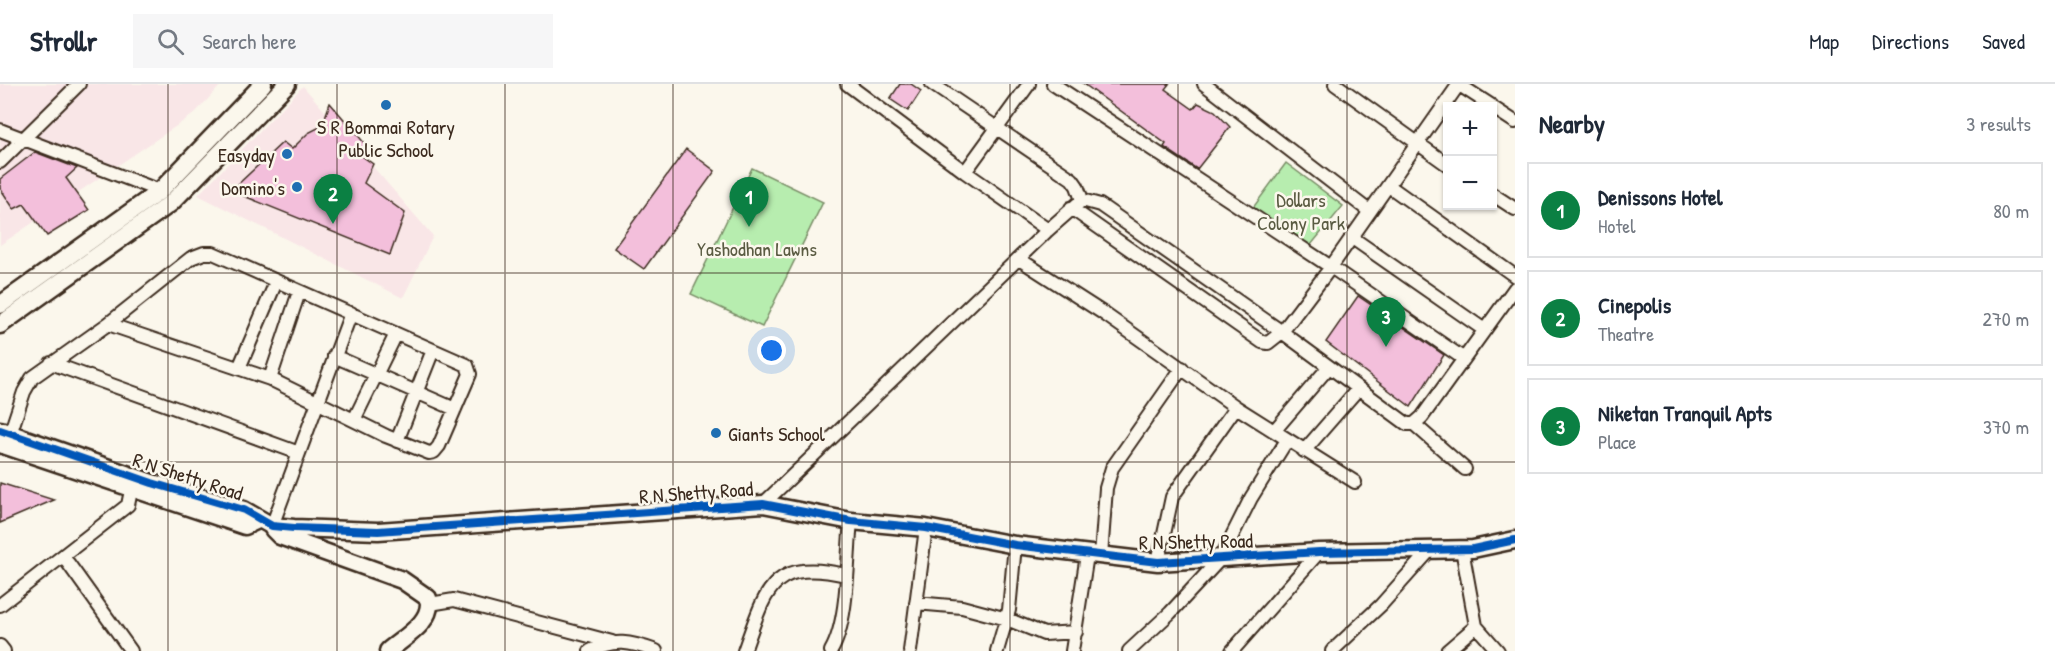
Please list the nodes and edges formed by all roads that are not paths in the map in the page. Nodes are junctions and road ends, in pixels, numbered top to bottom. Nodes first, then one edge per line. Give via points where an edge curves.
1 (80, 84) edge
2 (263, 84) edge
3 (287, 84) edge
4 (847, 84) edge
5 (932, 84) edge
6 (1029, 84) edge
7 (1053, 84) edge
8 (1204, 84) edge
9 (1335, 84) edge
10 (1458, 84) edge
11 (1485, 102) edge
12 (1497, 110) edge
13 (1515, 122) edge
14 (998, 128) junction
15 (0, 130) edge
16 (26, 139) junction
17 (1418, 146) junction
18 (0, 162) edge
19 (1443, 162) edge
20 (964, 172) junction
21 (1389, 186) junction
22 (160, 191) junction
23 (1497, 197) edge
24 (1082, 200) junction
25 (1071, 208) junction
26 (1515, 209) edge
27 (1369, 211) junction
28 (1048, 230) junction
29 (1351, 237) junction
30 (1020, 259) junction
31 (1331, 267) junction
32 (1515, 276) edge
33 (276, 282) junction
34 (1515, 288) edge
35 (299, 292) junction
36 (0, 305) edge
37 (351, 313) junction
38 (108, 324) junction
39 (0, 325) edge
40 (1483, 329) junction
41 (1282, 332) junction
42 (396, 334) junction
43 (433, 350) junction
44 (334, 356) junction
45 (1464, 359) junction
46 (51, 363) junction
47 (239, 368) junction
48 (1328, 368) junction
49 (1182, 369) junction
50 (377, 375) junction
51 (270, 379) junction
52 (1358, 389) junction
53 (416, 392) junction
54 (316, 402) junction
55 (1236, 407) junction
56 (455, 409) junction
57 (354, 420) junction
58 (1414, 424) junction
59 (1274, 430) junction
60 (3, 436) edge
61 (1287, 440) junction
62 (397, 441) junction
63 (1304, 451) junction
64 (299, 453) junction
65 (1465, 469) dead end
66 (1355, 482) dead end
67 (132, 483) junction
68 (763, 504) junction
69 (851, 521) junction
70 (265, 523) junction
71 (926, 528) junction
72 (1514, 544) edge
73 (1015, 545) junction
74 (1462, 549) junction
75 (1430, 550) junction
76 (1319, 552) junction
77 (1094, 555) junction
78 (1221, 558) junction
79 (1158, 562) junction
80 (68, 563) dead end
81 (846, 575) junction
82 (916, 603) junction
83 (430, 604) junction
84 (0, 605) edge
85 (1007, 619) junction
86 (1476, 626) junction
87 (1076, 632) junction
88 (612, 642) junction
89 (0, 646) edge
90 (4, 651) edge
91 (131, 651) edge
92 (388, 651) edge
93 (590, 651) edge
94 (656, 651) edge
95 (744, 651) edge
96 (831, 651) edge
97 (910, 651) edge
98 (997, 651) edge
99 (1072, 651) edge
100 (1129, 651) edge
101 (1232, 651) edge
102 (1332, 651) edge
103 (1447, 651) edge
104 (1498, 651) edge

1 - 16 street
2 - 22 street
3 - 39 street via 171,203
4 - 20 street
5 - 14 street
6 - 14 street
7 - 31 street
8 - 27 street
9 - 17 street
10 - 11 street
10 - 17 street
12 - 13 street
14 - 20 street
14 - 24 street via 1072,179
15 - 16 street
16 - 18 street
16 - 22 street
17 - 19 street
17 - 21 street
20 - 28 street
21 - 27 street
21 - 32 street
22 - 36 street
23 - 26 street
24 - 25 street
24 - 41 street via 1100,205
25 - 28 street
25 - 41 street via 1262,342 1268,343
27 - 29 street
28 - 30 street
29 - 31 street
29 - 40 street
30 - 49 street
30 - 68 street
31 - 41 street
31 - 45 street
33 - 35 street
33 - 38 street via 213,253 204,253 191,258
33 - 47 street
34 - 40 street
35 - 37 street
35 - 51 street
37 - 42 street
37 - 44 street
38 - 46 street
38 - 47 street
40 - 45 street
41 - 48 street
42 - 43 street
42 - 50 street
43 - 53 street
43 - 56 street via 470,369
44 - 50 street
44 - 54 street
45 - 58 street
46 - 60 street via 27,385
46 - 64 street
47 - 51 street
48 - 52 street
48 - 59 street
49 - 55 street
49 - 77 street via 1112,468
50 - 53 street
50 - 57 street
51 - 54 street
52 - 58 street via 1403,422
52 - 63 street
53 - 56 street
53 - 62 street
54 - 57 street
54 - 64 street
55 - 59 street
55 - 79 street via 1172,497
56 - 62 street via 434,452 423,452
57 - 62 street
58 - 65 street
59 - 61 street
60 - 67 street, R N Shetty Road
61 - 63 street
61 - 78 street via 1251,498
63 - 66 street
64 - 70 street
67 - 70 street, R N Shetty Road via 246,526
67 - 84 street via 128,505
68 - 69 street, R N Shetty Road
68 - 70 street, R N Shetty Road via 378,531
69 - 71 street, R N Shetty Road
69 - 81 street
70 - 83 street via 280,536 402,580 422,592
71 - 73 street, R N Shetty Road
71 - 82 street
72 - 74 street, R N Shetty Road
73 - 77 street, R N Shetty Road
73 - 85 street
74 - 75 street, R N Shetty Road
74 - 86 street
75 - 76 street, R N Shetty Road
75 - 102 street via 1381,605
76 - 78 street, R N Shetty Road
76 - 101 street
77 - 79 street, R N Shetty Road
77 - 87 street
78 - 79 street, R N Shetty Road
78 - 100 street
80 - 91 street
81 - 95 street via 807,569 789,573 774,583 762,598
81 - 96 street via 843,618
82 - 85 street via 962,607
82 - 97 street
83 - 88 street via 454,600
83 - 92 street via 422,622
85 - 87 street via 1044,634
85 - 98 street
86 - 103 street
86 - 104 street
87 - 99 street
88 - 93 street
88 - 94 street via 634,643
89 - 90 street

